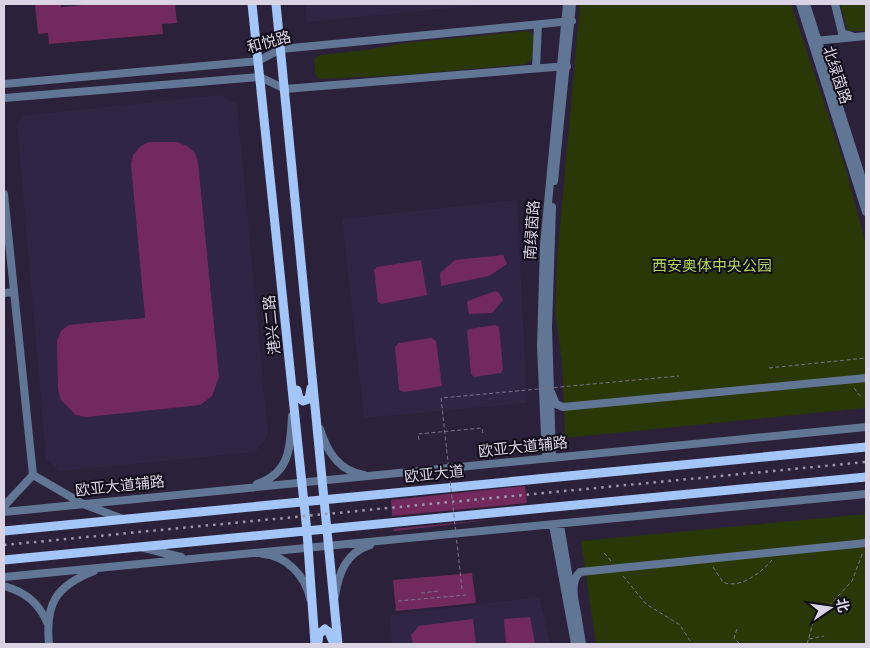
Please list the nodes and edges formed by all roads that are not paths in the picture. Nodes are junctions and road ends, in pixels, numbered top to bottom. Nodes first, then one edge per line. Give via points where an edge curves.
1 (252, 4) edge
2 (276, 4) edge
3 (567, 4) edge
4 (572, 4) edge
5 (800, 4) edge
6 (806, 4) edge
7 (834, 4) edge
8 (569, 22) junction
9 (538, 25) junction
10 (866, 36) edge
11 (856, 37) junction
12 (815, 41) junction
13 (281, 49) junction
14 (258, 61) junction
15 (565, 66) junction
16 (536, 68) junction
17 (260, 77) junction
18 (4, 84) edge
19 (284, 89) junction
20 (4, 98) edge
21 (866, 191) edge
22 (4, 194) edge
23 (866, 212) edge
24 (14, 292) junction
25 (4, 293) edge
26 (289, 360) junction
27 (549, 377) junction
28 (866, 378) edge
29 (312, 379) junction
30 (294, 399) junction
31 (316, 417) junction
32 (866, 427) edge
33 (866, 447) edge
34 (549, 458) junction
35 (33, 475) junction
36 (374, 476) junction
37 (866, 477) edge
38 (322, 480) junction
39 (302, 482) junction
40 (242, 488) junction
41 (866, 494) edge
42 (324, 499) junction
43 (304, 501) junction
44 (83, 504) junction
45 (4, 506) edge
46 (4, 512) edge
47 (124, 520) junction
48 (557, 525) junction
49 (327, 530) junction
50 (4, 531) edge
51 (308, 532) junction
52 (378, 542) junction
53 (328, 545) junction
54 (866, 545) edge
55 (308, 546) junction
56 (142, 547) junction
57 (246, 553) junction
58 (188, 559) junction
59 (4, 560) edge
60 (104, 567) junction
61 (4, 577) edge
62 (4, 586) edge
63 (335, 615) junction
64 (313, 617) junction
65 (578, 619) junction
66 (47, 622) junction
67 (50, 644) edge
68 (317, 644) edge
69 (334, 644) edge
70 (338, 644) edge
71 (575, 644) edge
72 (582, 644) edge

1 - 14 main road, 港兴二路
2 - 13 main road
3 - 8 street, 南绿茵路
4 - 8 street, 南绿茵路
5 - 12 street, 北绿茵路
6 - 12 street, 北绿茵路
7 - 11 street via 842,33
8 - 9 street, 和悦路
8 - 15 street, 南绿茵路
9 - 13 street, 和悦路
9 - 16 street
10 - 11 street
11 - 12 street
12 - 21 street, 北绿茵路
12 - 23 street, 北绿茵路
13 - 14 street, 和悦路
13 - 19 main road
14 - 17 main road, 港兴二路
14 - 18 street, 和悦路
15 - 16 street
15 - 27 street, 南绿茵路 via 549,254
15 - 34 street, 南绿茵路 via 544,246 541,356
16 - 19 street
17 - 19 street, 和悦路
17 - 20 street, 和悦路
17 - 26 main road, 港兴二路
19 - 29 main road
22 - 24 street
24 - 25 street
24 - 35 street
26 - 29 main road via 301,400 309,399
26 - 30 main road, 港兴二路
27 - 28 street via 554,401 563,407
27 - 34 street, 南绿茵路
29 - 31 main road
30 - 39 main road, 港兴二路
30 - 40 street via 285,463 271,478
31 - 36 street via 327,450 336,462 349,470
31 - 38 main road
32 - 34 street, 欧亚大道辅路
33 - 42 main road, 欧亚大道
34 - 36 street, 欧亚大道辅路
35 - 44 street
35 - 45 street
36 - 38 street, 欧亚大道辅路
37 - 49 main road
38 - 39 street, 欧亚大道辅路
38 - 42 main road
39 - 40 street, 欧亚大道辅路
39 - 43 main road, 港兴二路
40 - 44 street, 欧亚大道辅路
41 - 48 street
42 - 43 main road, 欧亚大道
42 - 49 main road
43 - 47 main road, 欧亚大道
43 - 51 main road, 港兴二路
44 - 46 street, 欧亚大道辅路
44 - 47 street
47 - 50 main road, 欧亚大道
48 - 52 street
48 - 65 street
48 - 71 street
49 - 51 main road
49 - 53 main road
51 - 55 main road, 港兴二路
51 - 56 main road
52 - 53 street
52 - 63 street via 354,553 342,568
53 - 55 street
53 - 63 main road
54 - 65 street via 584,572 577,575 574,594
55 - 57 street
55 - 64 main road, 港兴二路
56 - 58 street
56 - 59 main road
57 - 58 street
57 - 64 street via 266,554 287,563 308,591
58 - 60 street
60 - 61 street
60 - 66 street via 64,588 53,603
62 - 66 street via 32,599 39,605
63 - 70 main road
64 - 68 main road, 港兴二路
65 - 72 street
66 - 67 street
68 - 69 main road via 319,634 325,629 330,632

